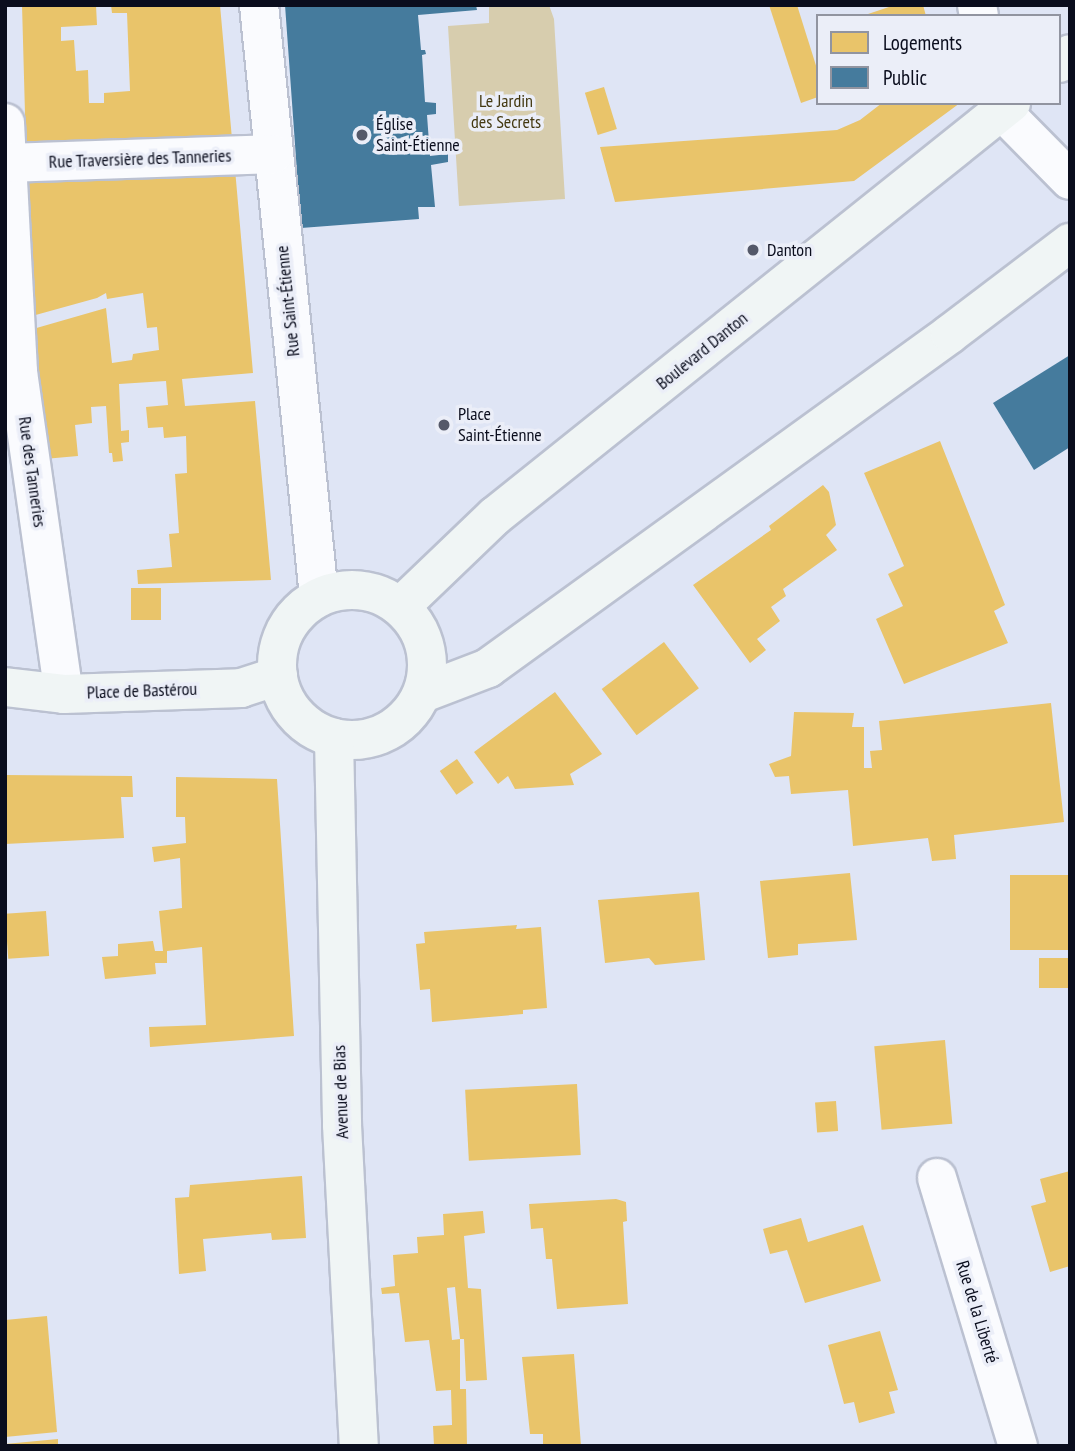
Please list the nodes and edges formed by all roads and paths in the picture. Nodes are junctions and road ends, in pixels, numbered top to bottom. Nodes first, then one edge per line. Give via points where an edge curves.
1 (259, 5) edge
2 (1004, 106) edge
3 (5, 123) edge
4 (273, 155) junction
5 (7, 163) junction
6 (1070, 180) edge
7 (1070, 243) edge
8 (319, 597) junction
9 (400, 607) junction
10 (278, 676) junction
11 (5, 687) edge
12 (423, 693) junction
13 (64, 694) junction
14 (334, 738) junction
15 (937, 1178) dead end
16 (359, 1446) edge
17 (1018, 1446) edge

1 - 4 street, Rue Saint-Étienne
2 - 6 street
2 - 9 main road, Boulevard Danton via 495,516
3 - 5 street, Rue des Tanneries
4 - 5 street, Rue Traversière des Tanneries
4 - 8 street, Rue Saint-Étienne
5 - 13 street, Rue des Tanneries via 18,372
7 - 12 main road via 488,668
8 - 9 main road via 361,590
8 - 10 main road via 286,629 278,652
9 - 12 main road via 416,624 426,646 428,670
10 - 13 main road, Place de Bastérou via 241,688
10 - 14 main road via 296,715 313,730
11 - 13 main road, Place de Bastérou
12 - 14 main road via 396,727 355,741
14 - 16 main road, Avenue de Bias via 342,1125
15 - 17 street, Rue de la Liberté

